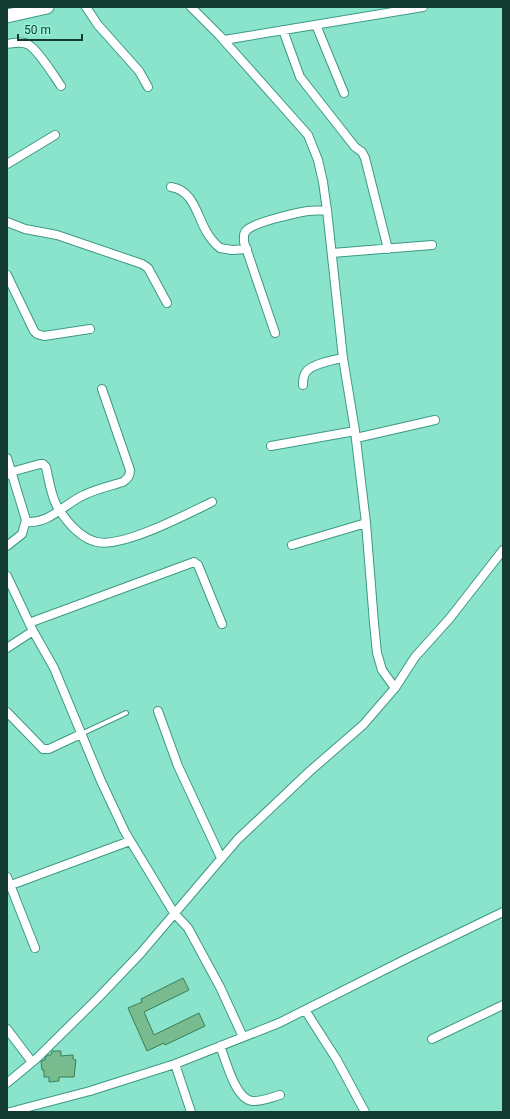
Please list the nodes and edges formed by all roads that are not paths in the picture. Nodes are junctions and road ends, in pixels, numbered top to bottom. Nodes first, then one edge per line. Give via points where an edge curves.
1 (14, 7) edge
2 (47, 7) edge
3 (86, 7) edge
4 (191, 7) edge
5 (423, 7) edge
6 (7, 9) edge
7 (7, 16) edge
8 (316, 25) junction
9 (283, 30) junction
10 (224, 40) junction
11 (7, 44) edge
12 (61, 86) dead end
13 (148, 87) dead end
14 (344, 93) dead end
15 (55, 135) dead end
16 (7, 164) edge
17 (171, 187) dead end
18 (327, 210) junction
19 (7, 222) edge
20 (432, 245) dead end
21 (247, 249) junction
22 (388, 249) junction
23 (332, 253) junction
24 (7, 275) edge
25 (167, 303) dead end
26 (90, 329) dead end
27 (275, 333) dead end
28 (343, 358) junction
29 (303, 385) dead end
30 (102, 389) dead end
31 (435, 420) dead end
32 (356, 435) junction
33 (271, 446) dead end
34 (7, 458) edge
35 (9, 473) edge
36 (212, 502) dead end
37 (60, 511) junction
38 (26, 522) junction
39 (366, 523) junction
40 (292, 545) dead end
41 (7, 546) edge
42 (503, 550) edge
43 (7, 576) edge
44 (29, 623) junction
45 (222, 624) dead end
46 (33, 631) junction
47 (7, 648) edge
48 (395, 688) junction
49 (158, 711) dead end
50 (7, 712) edge
51 (126, 713) dead end
52 (81, 734) junction
53 (130, 841) junction
54 (221, 858) junction
55 (7, 877) edge
56 (11, 885) junction
57 (503, 912) edge
58 (174, 913) junction
59 (35, 948) dead end
60 (503, 1005) edge
61 (305, 1010) junction
62 (7, 1029) edge
63 (243, 1037) junction
64 (432, 1038) dead end
65 (220, 1046) junction
66 (32, 1062) junction
67 (175, 1064) junction
68 (7, 1083) edge
69 (280, 1095) dead end
70 (30, 1110) edge
71 (10, 1112) edge
72 (191, 1112) edge
73 (364, 1112) edge

1 - 6 main road
2 - 7 main road
3 - 13 street via 139,71
4 - 10 street
5 - 8 street
8 - 9 street
8 - 14 street
9 - 10 street
9 - 22 street via 300,77 365,158
10 - 18 street via 308,135 318,160
11 - 12 street via 30,45
15 - 16 street
17 - 21 street via 178,188 192,202 206,231 220,248
18 - 21 street via 307,211 249,228 244,236
18 - 23 street
19 - 25 street via 25,229 58,235 142,264 148,268
20 - 22 street
21 - 27 street
22 - 23 street
23 - 28 street
24 - 26 street via 37,334 44,336
28 - 29 street via 311,368 304,374
28 - 32 street
30 - 37 street via 130,475 123,482 79,497
31 - 32 street
32 - 33 street
32 - 39 street
34 - 35 street
35 - 37 street via 43,464
35 - 38 street
36 - 37 street via 134,537 104,543 80,534
37 - 38 street via 40,521
38 - 41 street via 22,534
39 - 40 street
39 - 48 street via 377,653 382,670
42 - 48 street via 450,618 415,657
43 - 44 street
44 - 45 street via 194,562 197,563
44 - 46 street
46 - 47 street
46 - 52 street via 54,668
48 - 54 street via 363,725 310,771
49 - 54 street via 178,766
50 - 52 street via 43,749 49,749
51 - 52 lane
52 - 53 street
53 - 56 street
53 - 58 street
54 - 58 street
55 - 56 street
56 - 59 street
57 - 61 street
58 - 63 street via 188,928 207,962
58 - 66 street via 140,954
60 - 64 street
61 - 63 street
61 - 73 street via 337,1060
62 - 66 street
63 - 65 street
65 - 67 street
65 - 69 street via 236,1087 243,1097 252,1101
66 - 68 street
67 - 70 street
67 - 72 street
70 - 71 street

